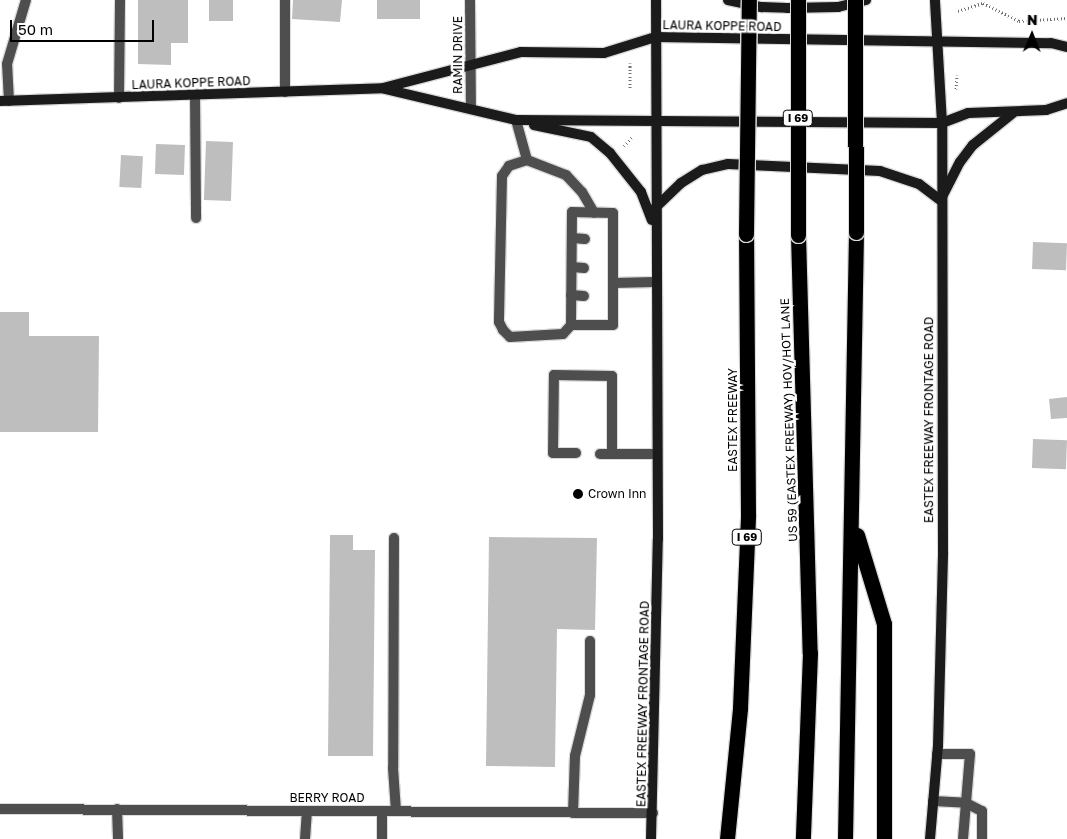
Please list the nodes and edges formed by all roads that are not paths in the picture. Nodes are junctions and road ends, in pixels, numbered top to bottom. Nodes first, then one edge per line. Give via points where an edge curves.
1 (26, 0) edge
2 (120, 0) edge
3 (286, 0) edge
4 (470, 0) edge
5 (656, 0) edge
6 (728, 0) edge
7 (749, 0) edge
8 (798, 0) edge
9 (855, 0) edge
10 (866, 0) edge
11 (935, 0) edge
12 (655, 37) junction
13 (937, 42) junction
14 (1067, 47) edge
15 (472, 64) junction
16 (383, 88) junction
17 (285, 92) junction
18 (195, 95) junction
19 (119, 98) junction
20 (5, 101) edge
21 (1067, 103) edge
22 (471, 110) junction
23 (1014, 112) junction
24 (516, 120) junction
25 (658, 121) junction
26 (942, 123) junction
27 (527, 160) junction
28 (940, 200) junction
29 (654, 209) junction
30 (594, 213) junction
31 (196, 218) dead end
32 (655, 229) junction
33 (572, 238) junction
34 (585, 239) dead end
35 (572, 267) junction
36 (584, 268) dead end
37 (655, 282) junction
38 (613, 283) junction
39 (571, 295) junction
40 (584, 296) dead end
41 (571, 325) junction
42 (576, 453) dead end
43 (600, 454) dead end
44 (612, 454) junction
45 (657, 454) junction
46 (853, 521) junction
47 (394, 538) dead end
48 (590, 641) dead end
49 (937, 754) junction
50 (933, 801) junction
51 (966, 804) junction
52 (0, 808) edge
53 (117, 809) junction
54 (307, 811) junction
55 (396, 811) junction
56 (382, 812) junction
57 (572, 813) junction
58 (653, 813) junction
59 (118, 839) edge
60 (305, 839) edge
61 (382, 839) edge
62 (651, 839) edge
63 (727, 839) edge
64 (803, 839) edge
65 (845, 839) edge
66 (884, 839) edge
67 (930, 839) edge
68 (962, 839) edge
69 (982, 839) edge

1 - 20 street via 7,64
2 - 19 street
3 - 17 street
4 - 15 street, RAMIN DRIVE
5 - 12 main road, EASTEX FREEWAY FRONTAGE ROAD
6 - 10 main road via 762,8 838,7
7 - 63 highway, EASTEX FREEWAY / I 69, bridge via 746,234 748,514 740,708
8 - 64 highway, US 59 (EASTEX FREEWAY) HOV/HOT LANE / I 69, bridge via 798,235 810,653
9 - 46 highway, bridge
11 - 13 main road, EASTEX FREEWAY FRONTAGE ROAD
12 - 13 main road, LAURA KOPPE ROAD
12 - 15 main road, LAURA KOPPE ROAD via 604,53 521,52
12 - 25 main road, EASTEX FREEWAY FRONTAGE ROAD
13 - 14 main road, LAURA KOPPE ROAD via 1051,43
13 - 26 main road, EASTEX FREEWAY FRONTAGE ROAD
15 - 16 main road, LAURA KOPPE ROAD
15 - 22 street, RAMIN DRIVE
16 - 17 main road, LAURA KOPPE ROAD
16 - 22 main road, LAURA KOPPE ROAD
17 - 18 main road, LAURA KOPPE ROAD
18 - 19 main road, LAURA KOPPE ROAD
18 - 31 street
19 - 20 main road, LAURA KOPPE ROAD
21 - 23 main road, LAURA KOPPE ROAD via 1046,110
22 - 24 main road, LAURA KOPPE ROAD
23 - 26 main road, LAURA KOPPE ROAD via 968,113
23 - 28 main road via 973,145
24 - 25 main road, LAURA KOPPE ROAD
24 - 27 street
24 - 32 main road via 591,137 610,153 641,192
25 - 26 main road, LAURA KOPPE ROAD
25 - 29 main road, EASTEX FREEWAY FRONTAGE ROAD
26 - 28 main road, EASTEX FREEWAY FRONTAGE ROAD
27 - 30 street via 566,176 582,192
27 - 41 street via 508,166 502,176 499,322 510,337 553,337 563,334
28 - 29 main road via 919,184 880,171 728,164 702,170 681,183
28 - 49 main road, EASTEX FREEWAY FRONTAGE ROAD via 943,552
29 - 32 main road, EASTEX FREEWAY FRONTAGE ROAD
30 - 33 street via 572,212
30 - 38 street via 613,213 609,239
32 - 37 main road, EASTEX FREEWAY FRONTAGE ROAD
33 - 34 street
33 - 35 street
35 - 36 street
35 - 39 street
37 - 38 street
37 - 45 main road, EASTEX FREEWAY FRONTAGE ROAD
38 - 41 street via 610,296 613,325
39 - 40 street
39 - 41 street
42 - 44 street via 553,453 554,375 612,376
43 - 44 street
44 - 45 street
45 - 58 main road, EASTEX FREEWAY FRONTAGE ROAD
46 - 65 highway
46 - 66 highway via 884,624
47 - 55 street via 393,768
48 - 57 street via 590,695 575,756
49 - 50 main road, EASTEX FREEWAY FRONTAGE ROAD
49 - 51 street via 970,754
50 - 51 street
50 - 67 main road, EASTEX FREEWAY FRONTAGE ROAD
51 - 68 street
51 - 69 street via 982,811
52 - 53 street, BERRY ROAD
53 - 54 street, BERRY ROAD
53 - 59 street
54 - 56 street, BERRY ROAD
54 - 60 street
55 - 56 street, BERRY ROAD
55 - 57 street, BERRY ROAD
56 - 61 street
57 - 58 street, BERRY ROAD
58 - 62 main road, EASTEX FREEWAY FRONTAGE ROAD

